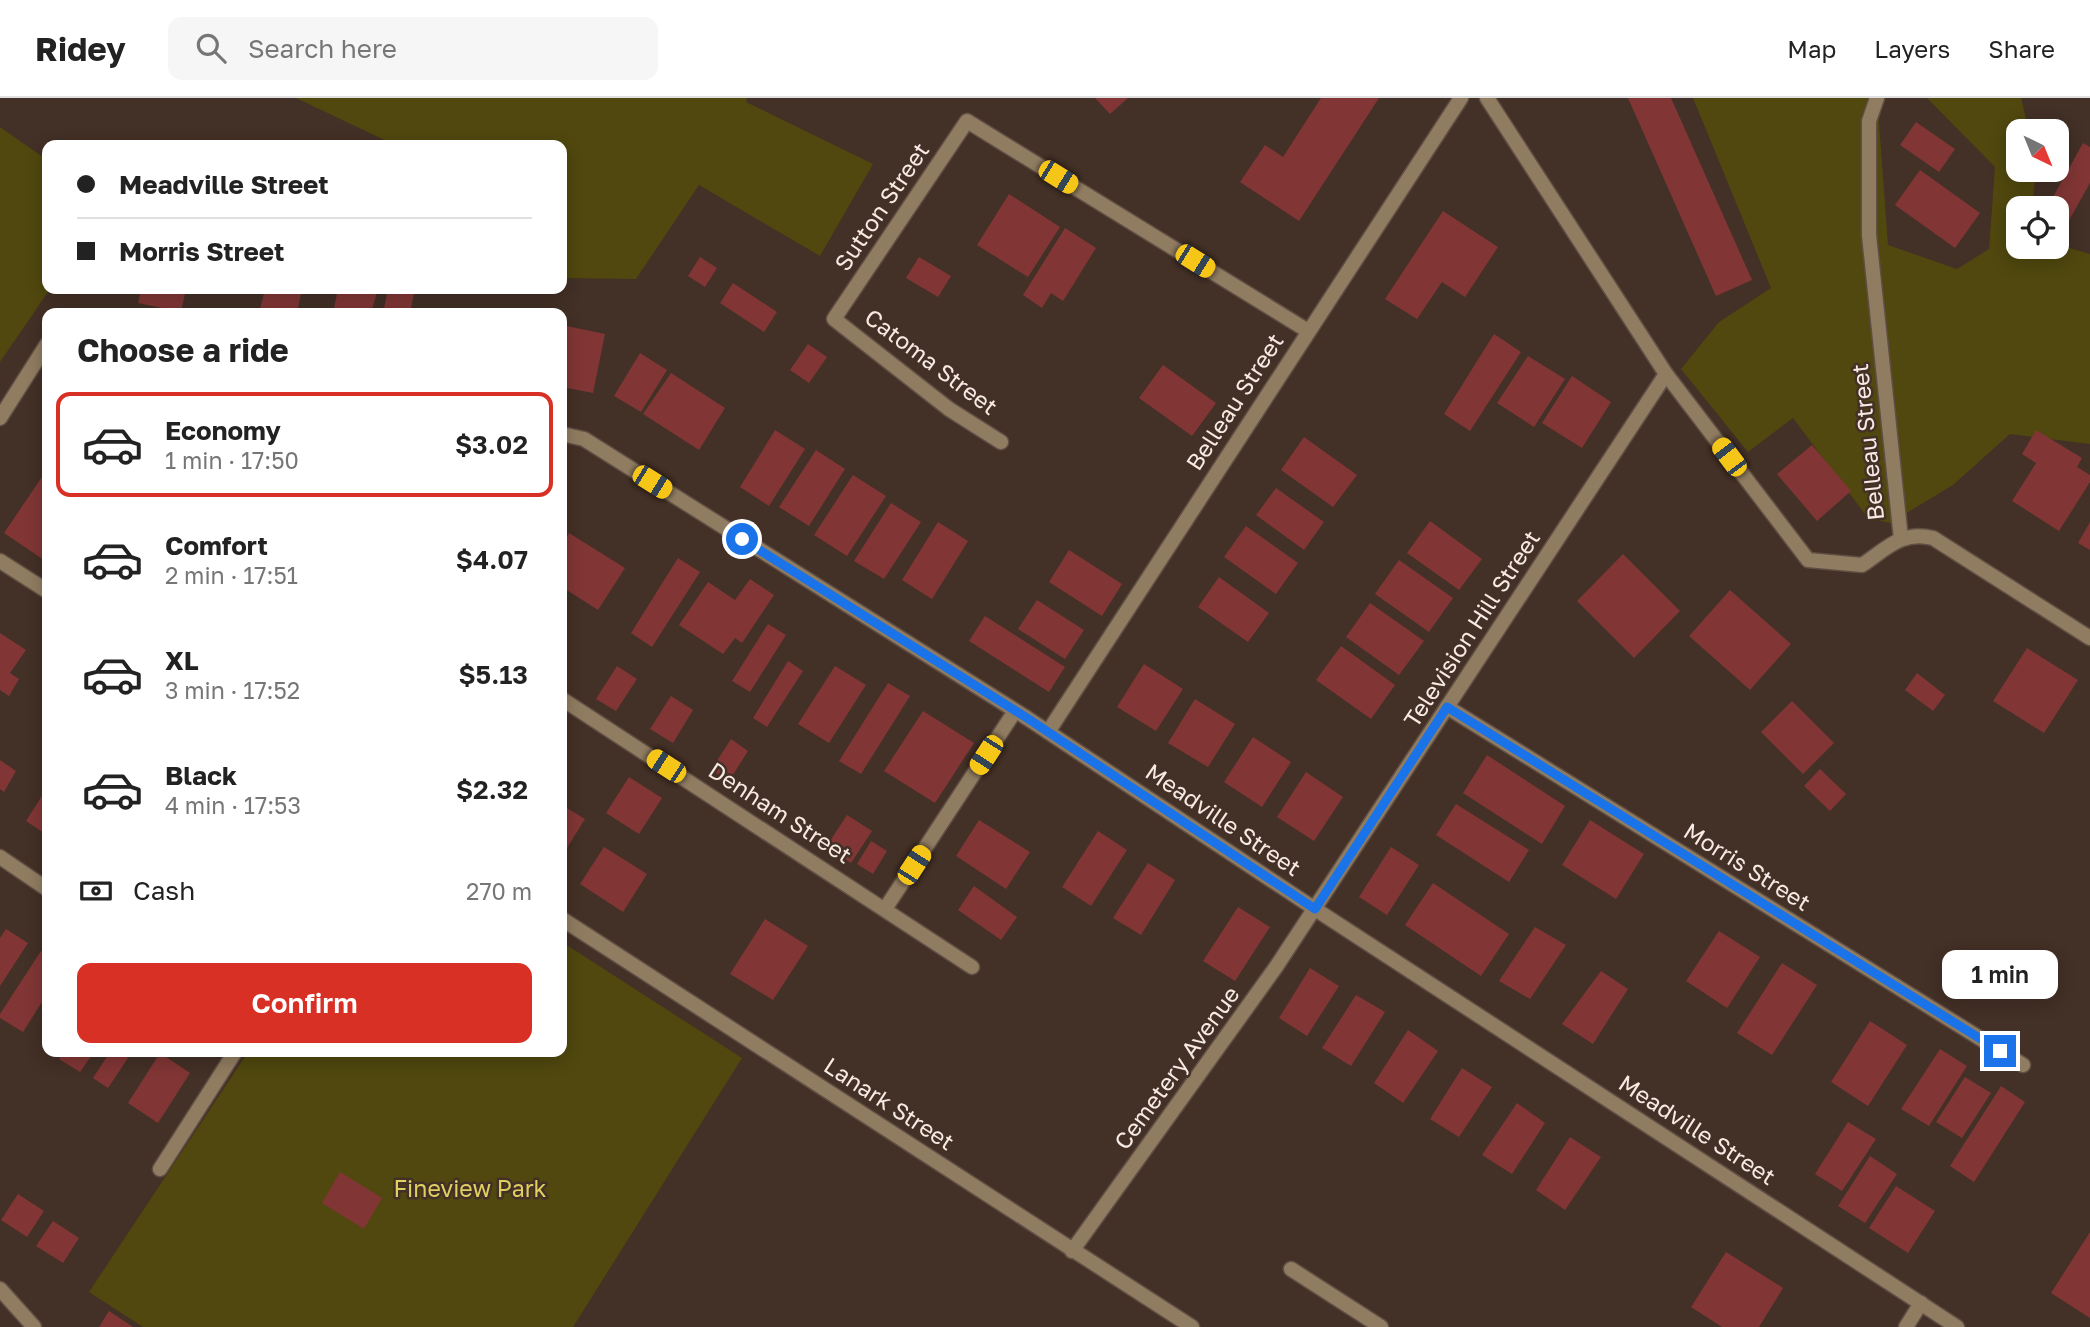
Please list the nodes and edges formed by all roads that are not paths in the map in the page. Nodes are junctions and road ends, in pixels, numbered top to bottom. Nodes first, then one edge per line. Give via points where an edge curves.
1 (1461, 98) edge
2 (1487, 98) edge
3 (1877, 98) edge
4 (834, 318) joint
5 (1308, 331) junction
6 (42, 352) edge
7 (1666, 374) junction
8 (0, 418) edge
9 (567, 435) edge
10 (1001, 442) dead end
11 (1901, 538) junction
12 (0, 561) edge
13 (42, 588) edge
14 (2090, 638) edge
15 (567, 702) edge
16 (1447, 707) junction
17 (1015, 711) junction
18 (1048, 732) junction
19 (0, 857) edge
20 (42, 885) edge
21 (885, 909) junction
22 (1315, 909) junction
23 (567, 922) edge
24 (972, 967) dead end
25 (232, 1057) edge
26 (2023, 1065) dead end
27 (160, 1169) dead end
28 (1072, 1251) junction
29 (1292, 1269) dead end
30 (0, 1289) edge
31 (1921, 1304) junction
32 (34, 1327) edge
33 (1192, 1327) edge
34 (1381, 1327) edge
35 (1906, 1327) edge
36 (1957, 1327) edge

1 - 5 street, Belleau Street
2 - 7 street, Belleau Street
3 - 11 street, Belleau Street via 1869,121 1869,235
4 - 5 street, Sutton Street via 967,121
4 - 10 street, Catoma Street via 949,409
5 - 18 street, Belleau Street
6 - 8 street
7 - 11 street, Belleau Street via 1808,560 1862,565
7 - 16 street, Television Hill Street
9 - 17 street, Meadville Street via 584,439
11 - 14 street via 1917,534 1933,538
12 - 13 street
15 - 21 street, Denham Street
16 - 22 street, Television Hill Street
16 - 26 street, Morris Street
17 - 18 street, Meadville Street
17 - 21 street
18 - 22 street, Meadville Street
19 - 20 street
21 - 24 street, Denham Street
22 - 28 street, Cemetery Avenue
22 - 31 street, Meadville Street
23 - 28 street, Lanark Street
25 - 27 street
28 - 33 street, Lanark Street
29 - 34 street
30 - 32 street
31 - 35 street
31 - 36 street, Meadville Street

